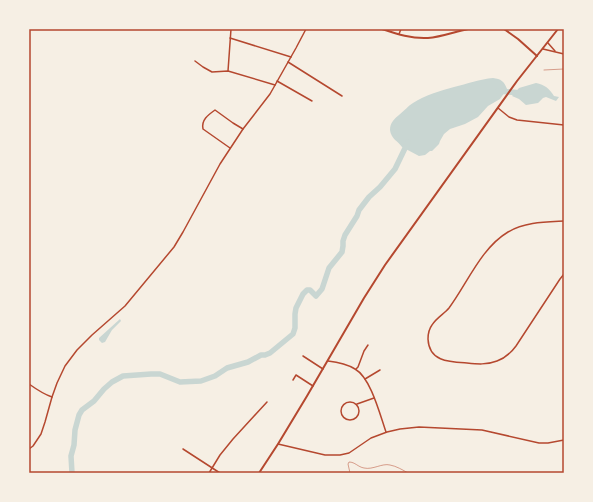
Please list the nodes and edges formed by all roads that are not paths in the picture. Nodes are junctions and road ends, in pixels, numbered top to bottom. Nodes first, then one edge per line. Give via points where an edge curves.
1 (231, 29) edge
2 (306, 29) edge
3 (382, 29) edge
4 (401, 29) edge
5 (468, 29) edge
6 (504, 29) edge
7 (558, 29) edge
8 (460, 30) edge
9 (400, 34) junction
10 (230, 38) junction
11 (548, 43) junction
12 (543, 49) junction
13 (555, 51) junction
14 (564, 54) edge
15 (537, 56) junction
16 (291, 57) junction
17 (195, 61) dead end
18 (288, 62) junction
19 (228, 72) junction
20 (278, 81) junction
21 (275, 85) junction
22 (342, 96) dead end
23 (312, 101) dead end
24 (498, 108) junction
25 (564, 125) edge
26 (243, 129) junction
27 (230, 148) junction
28 (564, 221) edge
29 (564, 274) edge
30 (368, 345) dead end
31 (303, 356) dead end
32 (328, 361) junction
33 (323, 369) junction
34 (356, 369) junction
35 (380, 370) dead end
36 (365, 379) junction
37 (292, 380) dead end
38 (29, 384) edge
39 (313, 386) junction
40 (52, 398) junction
41 (374, 398) junction
42 (267, 402) dead end
43 (357, 404) junction
44 (386, 432) junction
45 (564, 440) edge
46 (278, 444) junction
47 (29, 449) edge
48 (183, 449) dead end
49 (212, 468) junction
50 (209, 473) edge
51 (220, 473) edge
52 (259, 473) edge

1 - 10 street
2 - 16 street
3 - 9 main road
4 - 9 street
5 - 8 main road
6 - 15 main road
7 - 11 main road
8 - 9 main road via 426,38
10 - 16 street
10 - 19 street
11 - 12 main road
11 - 13 street
12 - 13 street
12 - 15 main road
13 - 14 street
15 - 24 main road
16 - 18 street
17 - 19 street via 212,72
18 - 20 street
18 - 22 street
19 - 21 street
20 - 21 street
20 - 23 street
21 - 26 street
24 - 25 street via 517,120
24 - 32 main road via 384,265
26 - 27 street
26 - 27 street via 215,110 208,114 202,125 203,129
27 - 40 street via 171,251 125,306 77,350 62,373
28 - 29 street via 528,224 508,232 497,240 487,250 450,306 432,325 428,337 431,349 443,361 451,362 484,364 504,358 516,346
30 - 34 street
31 - 33 street
32 - 33 main road
32 - 34 street
33 - 39 main road
34 - 36 street
35 - 36 street
36 - 41 street
37 - 39 street via 296,375
38 - 40 street
39 - 46 main road
40 - 47 street via 41,434
41 - 43 street
41 - 44 street
42 - 49 street via 233,439
43 - 43 street via 345,403 341,408 343,417 351,420 356,417 359,412
44 - 45 street via 418,427 472,429 539,443
44 - 46 street via 340,455 325,455
46 - 52 main road
48 - 49 street
49 - 50 street
49 - 51 street

